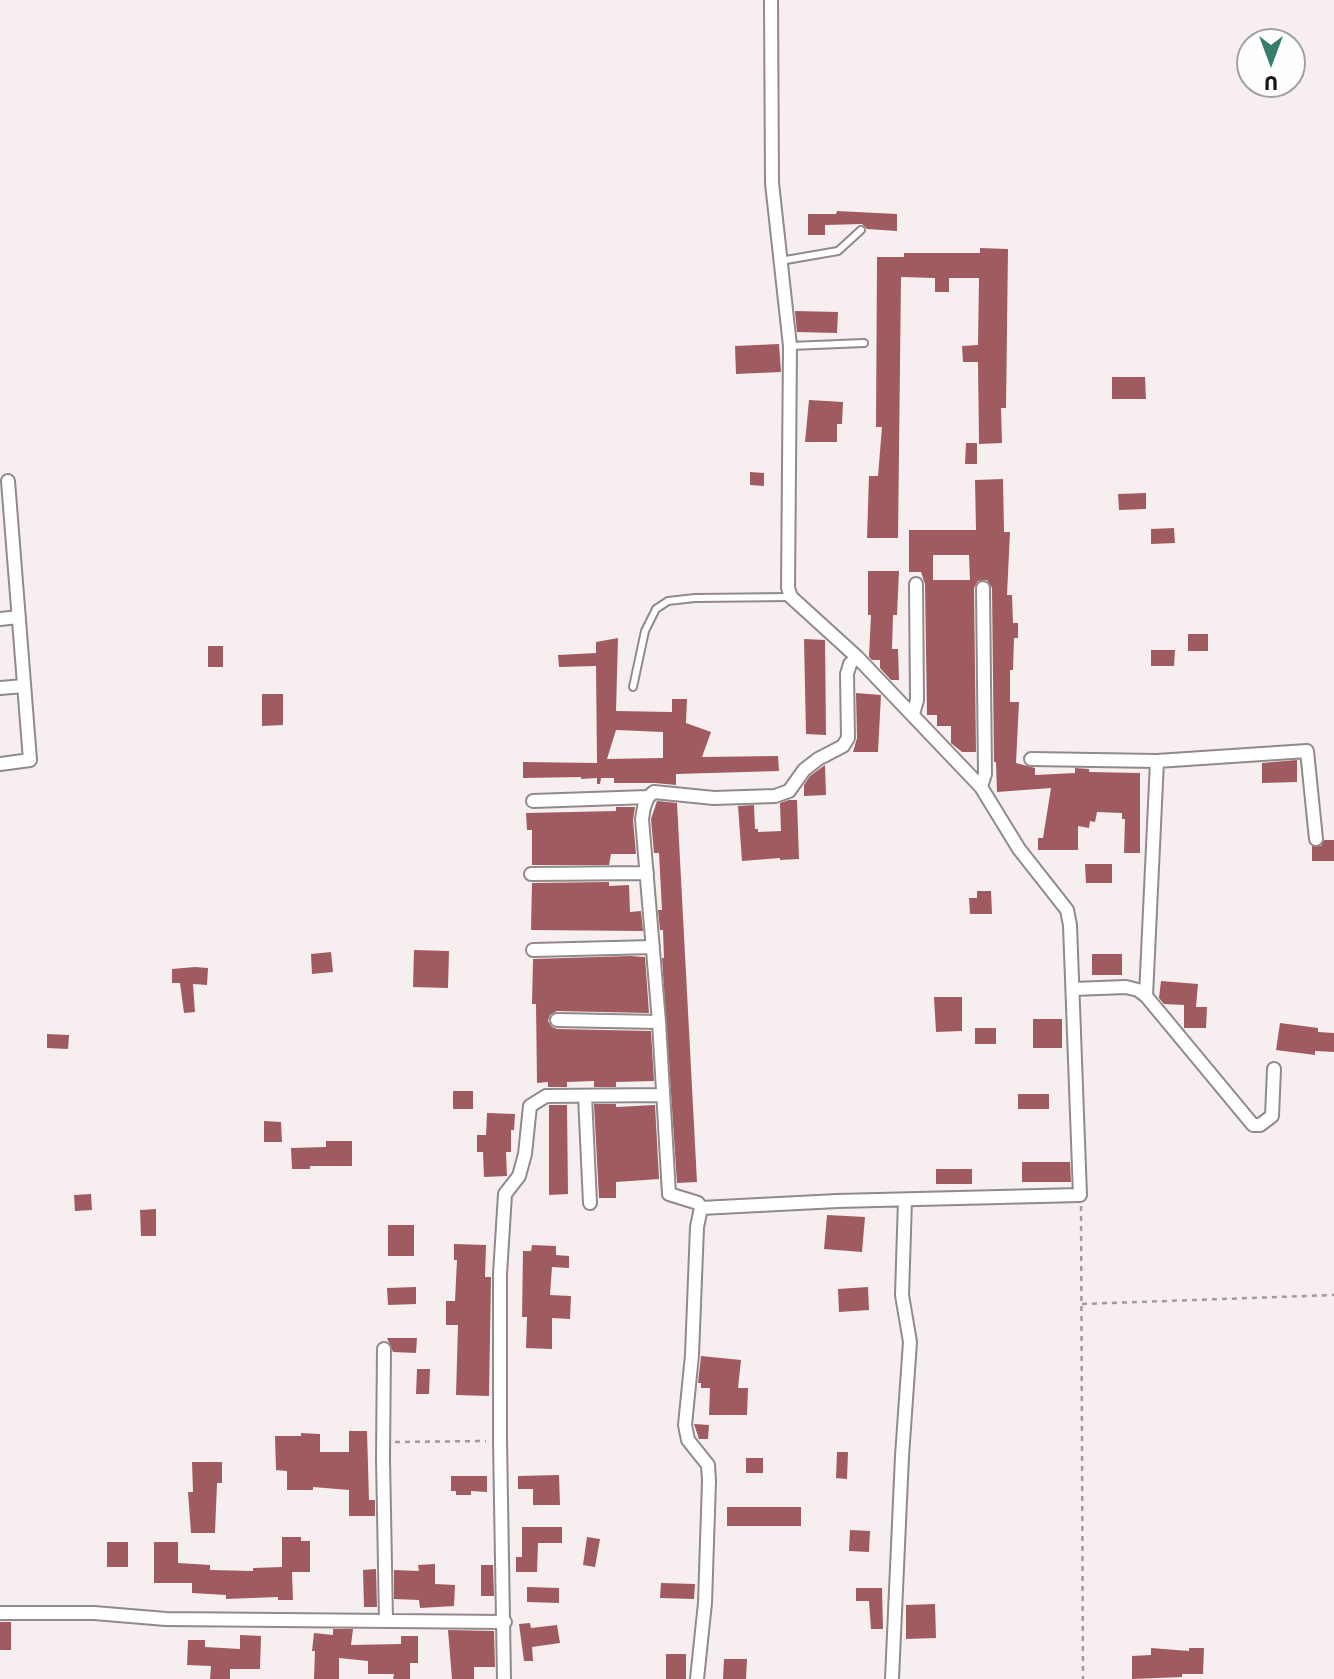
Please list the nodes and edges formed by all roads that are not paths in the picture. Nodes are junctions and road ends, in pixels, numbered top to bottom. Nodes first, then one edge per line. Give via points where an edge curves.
1 (771, 0) edge
2 (861, 230) dead end
3 (780, 261) junction
4 (864, 343) dead end
5 (790, 345) junction
6 (8, 481) dead end
7 (14, 551) junction
8 (0, 552) edge
9 (916, 584) dead end
10 (983, 589) dead end
11 (791, 597) junction
12 (19, 617) junction
13 (0, 620) edge
14 (856, 657) junction
15 (24, 686) junction
16 (633, 687) dead end
17 (0, 688) edge
18 (913, 714) junction
19 (1031, 759) dead end
20 (1157, 761) junction
21 (0, 764) edge
22 (981, 787) junction
23 (648, 797) junction
24 (533, 801) dead end
25 (1317, 839) dead end
26 (647, 873) junction
27 (531, 874) dead end
28 (653, 947) junction
29 (533, 950) dead end
30 (1073, 989) junction
31 (1146, 996) junction
32 (557, 1020) dead end
33 (659, 1022) junction
34 (1274, 1069) dead end
35 (663, 1095) junction
36 (585, 1096) junction
37 (905, 1200) junction
38 (590, 1203) dead end
39 (701, 1208) junction
40 (384, 1349) dead end
41 (0, 1613) edge
42 (386, 1621) junction
43 (505, 1622) junction
44 (504, 1679) edge
45 (697, 1679) edge
46 (892, 1679) edge

1 - 3 street via 772,183
2 - 3 lane via 838,251
3 - 5 street
4 - 5 lane
5 - 11 street via 787,580
6 - 7 street
7 - 8 street
7 - 12 street
9 - 18 street via 917,700
10 - 22 street via 985,774
11 - 14 street
11 - 16 lane via 668,601 656,608 645,631
12 - 13 street
12 - 15 street
14 - 18 street
14 - 23 street via 847,674 848,738 843,746 804,770 789,791 775,796 713,798 654,792
15 - 17 street
15 - 21 street via 30,760
18 - 22 street
19 - 20 street
20 - 25 street via 1307,751
20 - 31 street
22 - 30 street via 1019,849 1067,910
23 - 24 street
23 - 26 street via 642,819
26 - 27 street
26 - 28 street
28 - 29 street
28 - 33 street
30 - 31 street via 1126,988
30 - 37 street via 1080,1195
31 - 34 street via 1253,1125 1272,1116
32 - 33 street
33 - 35 street
35 - 36 street
35 - 39 street via 669,1194
36 - 38 street
36 - 43 street via 546,1096 530,1106 519,1176 505,1194 500,1274
37 - 39 street
37 - 46 street via 902,1295 910,1342
39 - 45 street via 685,1425 688,1440 708,1465 709,1481
40 - 42 street
41 - 42 street
42 - 43 street
43 - 44 street

